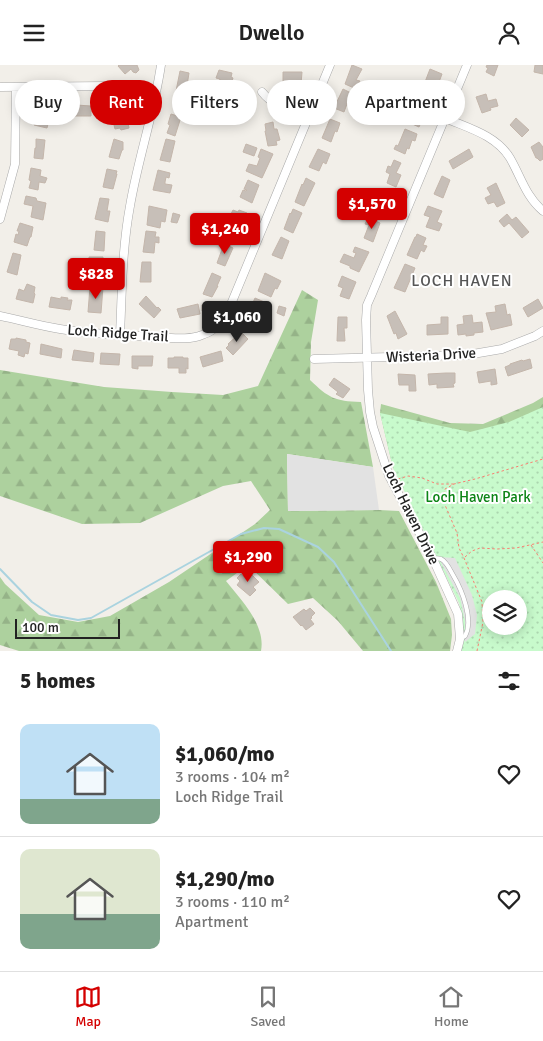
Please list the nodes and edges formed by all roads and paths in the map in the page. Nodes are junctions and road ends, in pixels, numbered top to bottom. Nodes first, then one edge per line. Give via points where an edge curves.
1 (161, 65) edge
2 (330, 65) edge
3 (467, 65) edge
4 (158, 80) edge
5 (324, 80) edge
6 (461, 80) edge
7 (0, 87) edge
8 (15, 87) edge
9 (262, 92) dead end
10 (267, 99) edge
11 (16, 125) edge
12 (148, 125) edge
13 (305, 125) edge
14 (442, 125) edge
15 (461, 125) edge
16 (543, 211) edge
17 (0, 219) edge
18 (0, 316) edge
19 (543, 331) edge
20 (120, 335) junction
21 (368, 357) junction
22 (314, 359) dead end
23 (543, 459) edge
24 (393, 482) junction
25 (454, 484) junction
26 (543, 542) edge
27 (531, 545) junction
28 (464, 558) junction
29 (433, 559) junction
30 (543, 563) edge
31 (460, 639) junction
32 (457, 651) edge
33 (477, 651) edge

1 - 4 street
2 - 5 street, Loch Ridge Trail
3 - 6 street, Loch Haven Drive
7 - 8 street
9 - 10 street
11 - 17 street via 15,164
12 - 20 street via 126,231
13 - 20 street, Loch Ridge Trail via 222,321 211,331 195,337
14 - 21 street, Loch Haven Drive via 367,305
15 - 16 street via 496,142 510,157 526,192
18 - 20 street, Loch Ridge Trail via 58,329
19 - 21 street, Wisteria Drive via 502,349 467,355
21 - 22 street, Wisteria Drive
21 - 24 street, Loch Haven Drive via 370,412
23 - 25 path
24 - 25 path via 408,476 422,477 437,484
24 - 29 street, Loch Haven Drive
25 - 28 path via 446,489 443,496
26 - 27 path
27 - 28 path via 506,549 480,548
27 - 30 path
28 - 33 path via 483,611
29 - 31 street, Loch Haven Drive via 458,614
29 - 31 lane via 446,563 464,597 468,628 465,637
31 - 32 street, Loch Haven Drive

